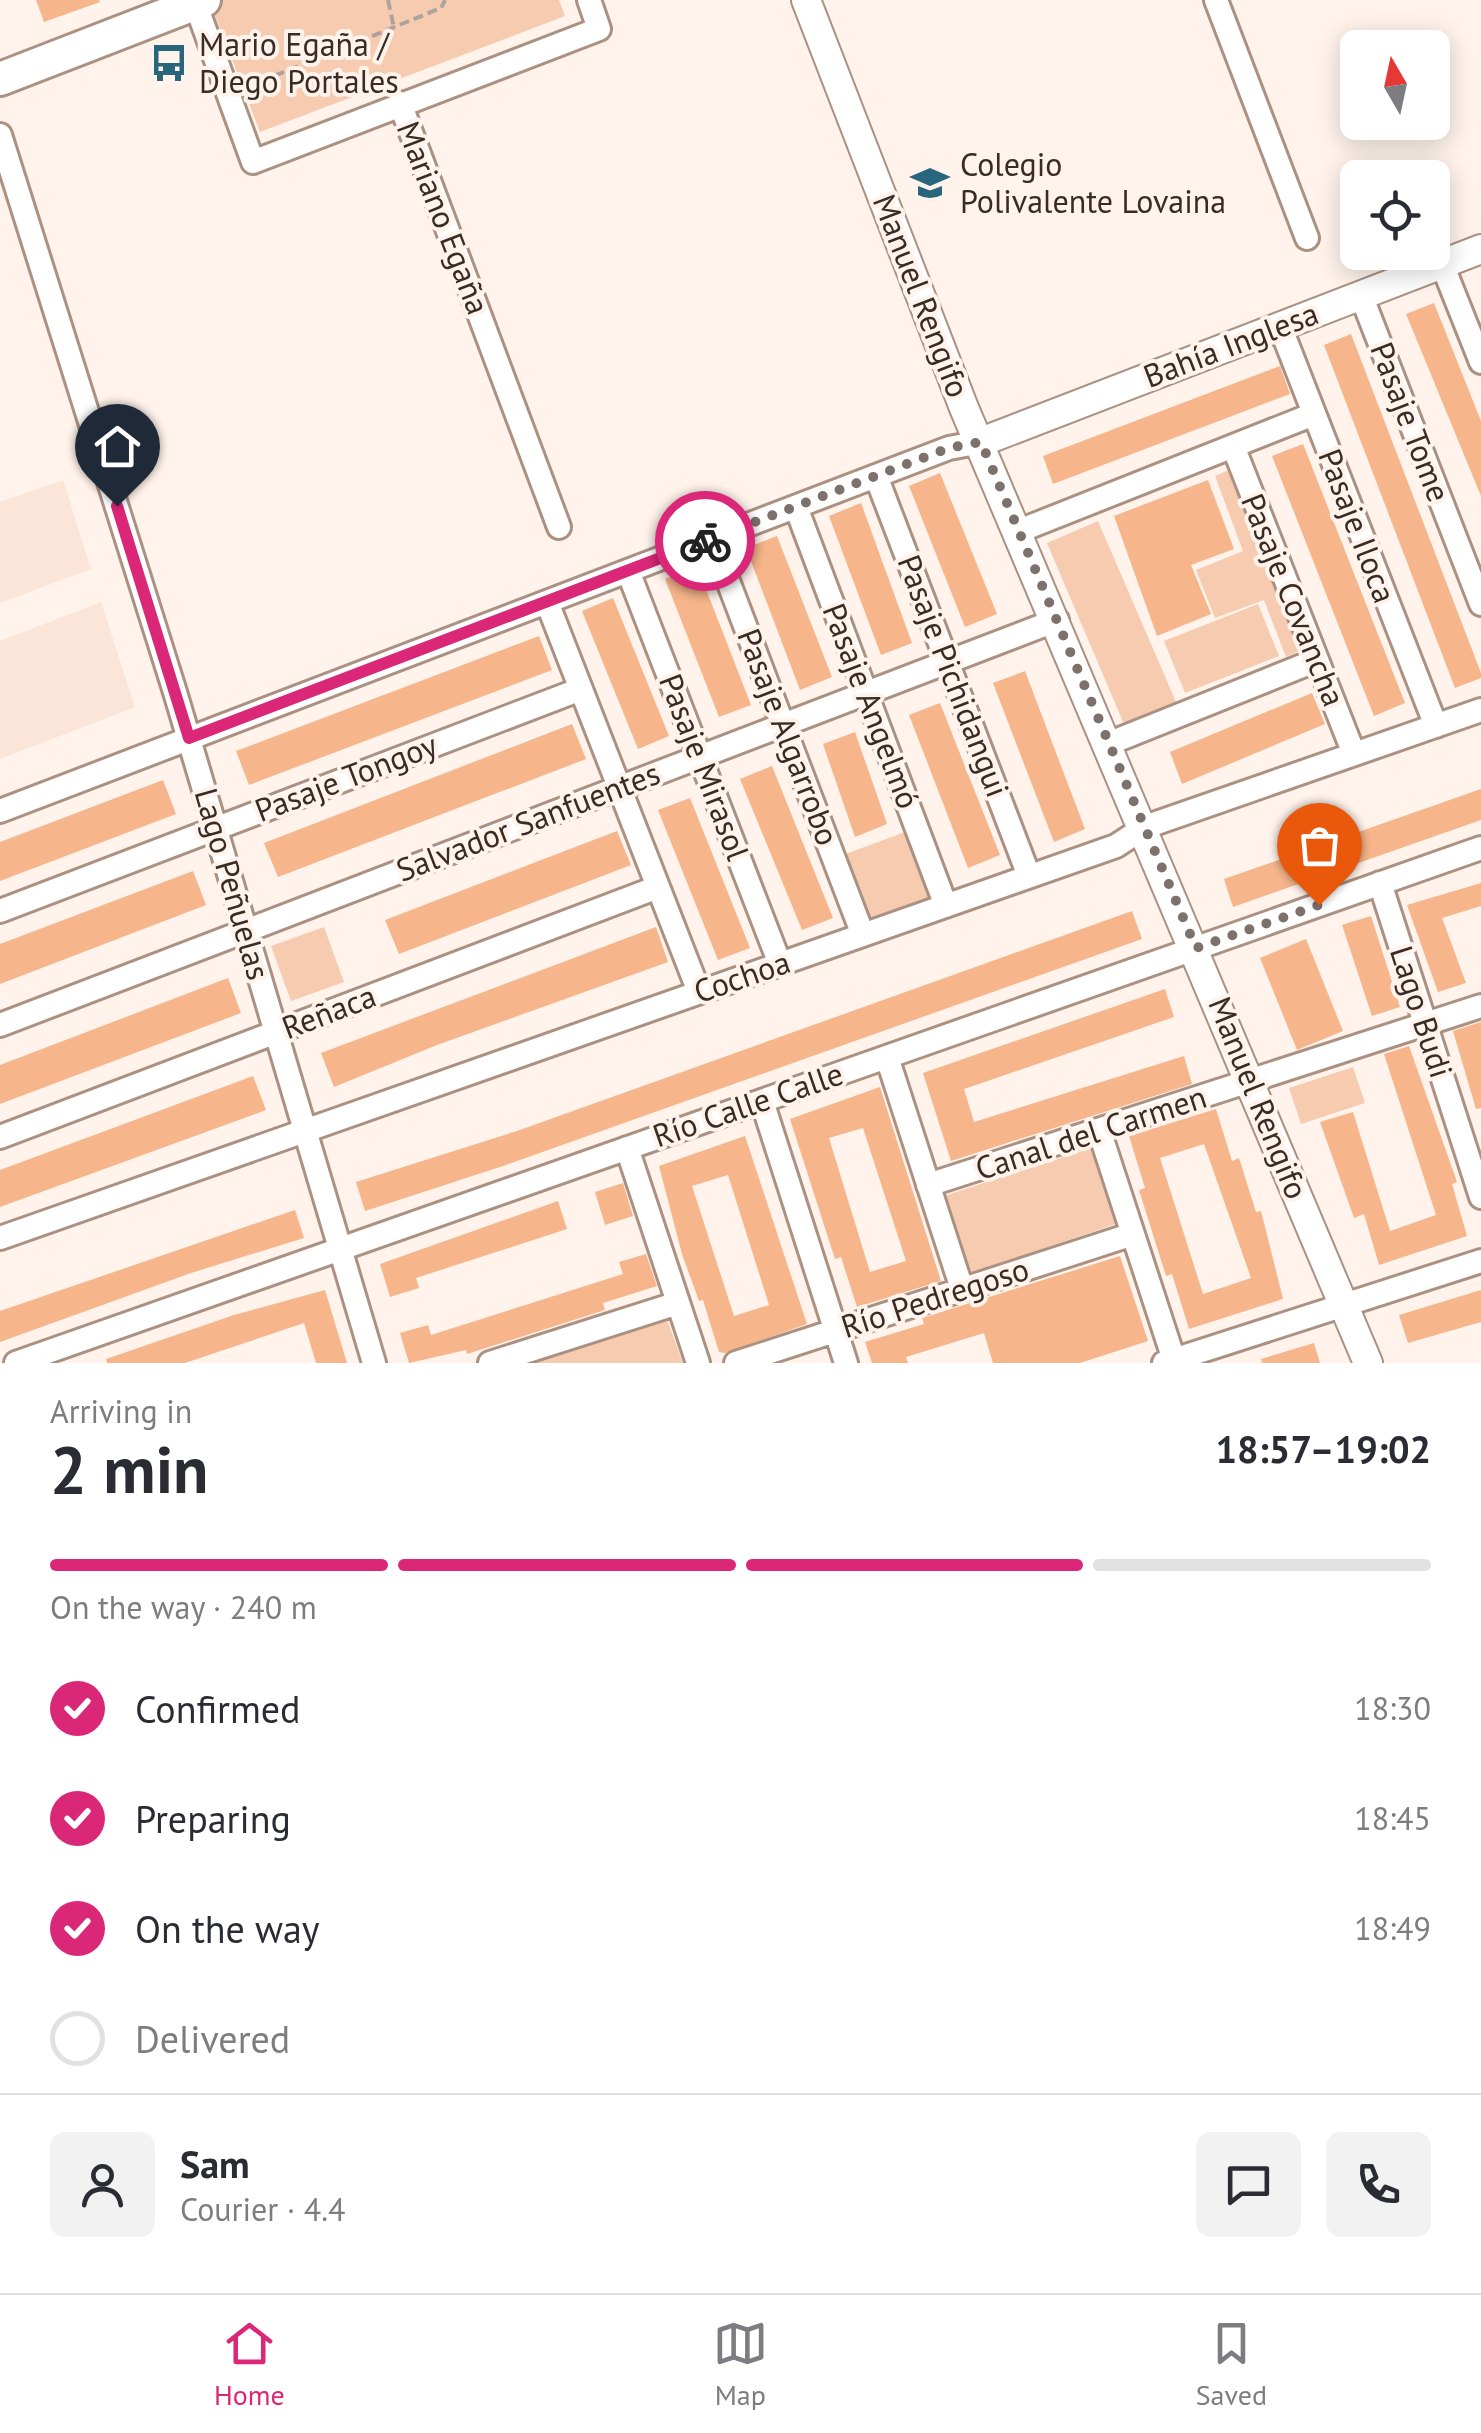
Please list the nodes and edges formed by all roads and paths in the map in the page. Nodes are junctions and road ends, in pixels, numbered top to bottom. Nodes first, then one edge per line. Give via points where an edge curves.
1 (388, 0) edge
2 (445, 0) edge
3 (588, 0) edge
4 (806, 0) edge
5 (1216, 0) edge
6 (198, 1) edge
7 (394, 28) junction
8 (0, 78) edge
9 (229, 95) junction
10 (400, 104) junction
11 (0, 135) edge
12 (1308, 238) dead end
13 (1481, 249) edge
14 (1450, 261) edge
15 (1426, 270) edge
16 (1444, 270) edge
17 (1361, 294) junction
18 (1280, 326) junction
19 (1481, 362) edge
20 (1314, 414) junction
21 (981, 442) junction
22 (1232, 446) junction
23 (876, 476) junction
24 (796, 507) junction
25 (559, 527) dead end
26 (1019, 530) junction
27 (712, 538) junction
28 (628, 571) junction
29 (547, 602) junction
30 (1481, 604) edge
31 (1057, 620) junction
32 (1317, 660) junction
33 (948, 662) junction
34 (580, 690) junction
35 (866, 693) junction
36 (1481, 710) edge
37 (783, 725) junction
38 (1436, 726) junction
39 (189, 738) junction
40 (1110, 743) junction
41 (1354, 754) junction
42 (700, 756) junction
43 (619, 788) junction
44 (0, 811) edge
45 (216, 828) junction
46 (1145, 828) junction
47 (1481, 848) edge
48 (1029, 876) junction
49 (1380, 884) junction
50 (658, 887) junction
51 (946, 906) junction
52 (0, 911) edge
53 (246, 931) junction
54 (863, 935) junction
55 (1196, 948) junction
56 (780, 964) junction
57 (699, 992) junction
58 (1481, 1006) edge
59 (1425, 1024) junction
60 (0, 1025) edge
61 (276, 1032) junction
62 (887, 1056) junction
63 (1251, 1081) junction
64 (762, 1101) junction
65 (1098, 1130) junction
66 (304, 1131) junction
67 (0, 1137) edge
68 (628, 1148) junction
69 (928, 1185) junction
70 (1481, 1197) edge
71 (1133, 1234) junction
72 (0, 1238) edge
73 (339, 1249) junction
74 (1481, 1262) edge
75 (962, 1290) junction
76 (678, 1303) junction
77 (1344, 1305) junction
78 (836, 1331) junction
79 (515, 1359) edge
80 (1169, 1361) edge
81 (16, 1363) edge
82 (374, 1363) edge
83 (490, 1363) edge
84 (698, 1363) edge
85 (736, 1363) edge
86 (846, 1363) edge
87 (1368, 1363) edge

1 - 7 path
2 - 7 path via 441,8
3 - 10 street via 600,29
4 - 21 street, Manuel Rengifo
5 - 12 street
6 - 8 main road
6 - 9 street, Mariano Egaña
7 - 9 path
9 - 10 street, Mariano Egaña via 254,162
10 - 25 street, Mariano Egaña
11 - 39 street, Lago Peñuelas
13 - 14 street, Bahía Inglesa
15 - 17 street, Bahía Inglesa
16 - 19 street
17 - 18 street, Bahía Inglesa
17 - 30 street, Pasaje Tome
18 - 20 street, Pasaje Iloca
18 - 21 street, Bahía Inglesa
20 - 22 street
20 - 38 street, Pasaje Iloca
21 - 23 street
21 - 26 street, Manuel Rengifo
22 - 26 street
22 - 32 street, Pasaje Covancha
23 - 24 street
23 - 33 street, Pasaje Pichidangui
24 - 27 street
24 - 35 street, Pasaje Angelmó
26 - 31 street, Manuel Rengifo
27 - 28 street
27 - 37 street, Pasaje Algarrobo
28 - 29 street
28 - 42 street, Pasaje Mirasol
29 - 34 street
29 - 39 street
31 - 33 street, Salvador Sanfuentes
31 - 40 street, Manuel Rengifo
32 - 40 street
32 - 41 street, Pasaje Covancha
33 - 35 street, Salvador Sanfuentes
33 - 48 street, Pasaje Pichidangui
34 - 43 street
34 - 45 street, Pasaje Tongoy
35 - 37 street, Salvador Sanfuentes
35 - 51 street, Pasaje Angelmó
36 - 38 street, Cochoa
37 - 42 street, Salvador Sanfuentes
37 - 54 street, Pasaje Algarrobo
38 - 41 street, Cochoa
39 - 44 street
39 - 45 street, Lago Peñuelas
40 - 46 street, Manuel Rengifo
41 - 46 street, Cochoa
42 - 43 street, Salvador Sanfuentes
42 - 56 street, Pasaje Mirasol
43 - 50 street
43 - 53 street, Salvador Sanfuentes
45 - 52 street, Pasaje Tongoy
45 - 53 street, Lago Peñuelas
46 - 48 street, Cochoa via 1116,846
46 - 55 street, Manuel Rengifo
47 - 49 street, Río Calle Calle
48 - 51 street, Cochoa
49 - 55 street, Río Calle Calle
49 - 59 street, Lago Budi
50 - 57 street
50 - 61 street, Reñaca
51 - 54 street, Cochoa
53 - 60 street, Salvador Sanfuentes
53 - 61 street, Lago Peñuelas
54 - 56 street, Cochoa
55 - 62 street, Río Calle Calle
55 - 63 street, Manuel Rengifo
56 - 57 street, Cochoa
57 - 66 street, Cochoa
58 - 59 street, Canal del Carmen
59 - 63 street, Canal del Carmen
59 - 70 street, Lago Budi
61 - 66 street, Lago Peñuelas
61 - 67 street, Reñaca
62 - 64 street, Río Calle Calle
62 - 69 street
63 - 65 street, Canal del Carmen
63 - 77 street, Manuel Rengifo
64 - 68 street, Río Calle Calle
64 - 78 street
65 - 69 street, Canal del Carmen
65 - 71 street
66 - 72 street, Cochoa
66 - 73 street, Lago Peñuelas
68 - 73 street, Río Calle Calle
68 - 76 street
69 - 75 street
71 - 75 street, Río Pedregoso
71 - 80 street
73 - 81 street, Río Calle Calle
73 - 82 street, Lago Peñuelas
74 - 77 street
75 - 78 street, Río Pedregoso
76 - 79 street
76 - 84 street
77 - 80 street
77 - 87 street, Manuel Rengifo
78 - 85 street, Río Pedregoso
78 - 86 street
79 - 83 street

